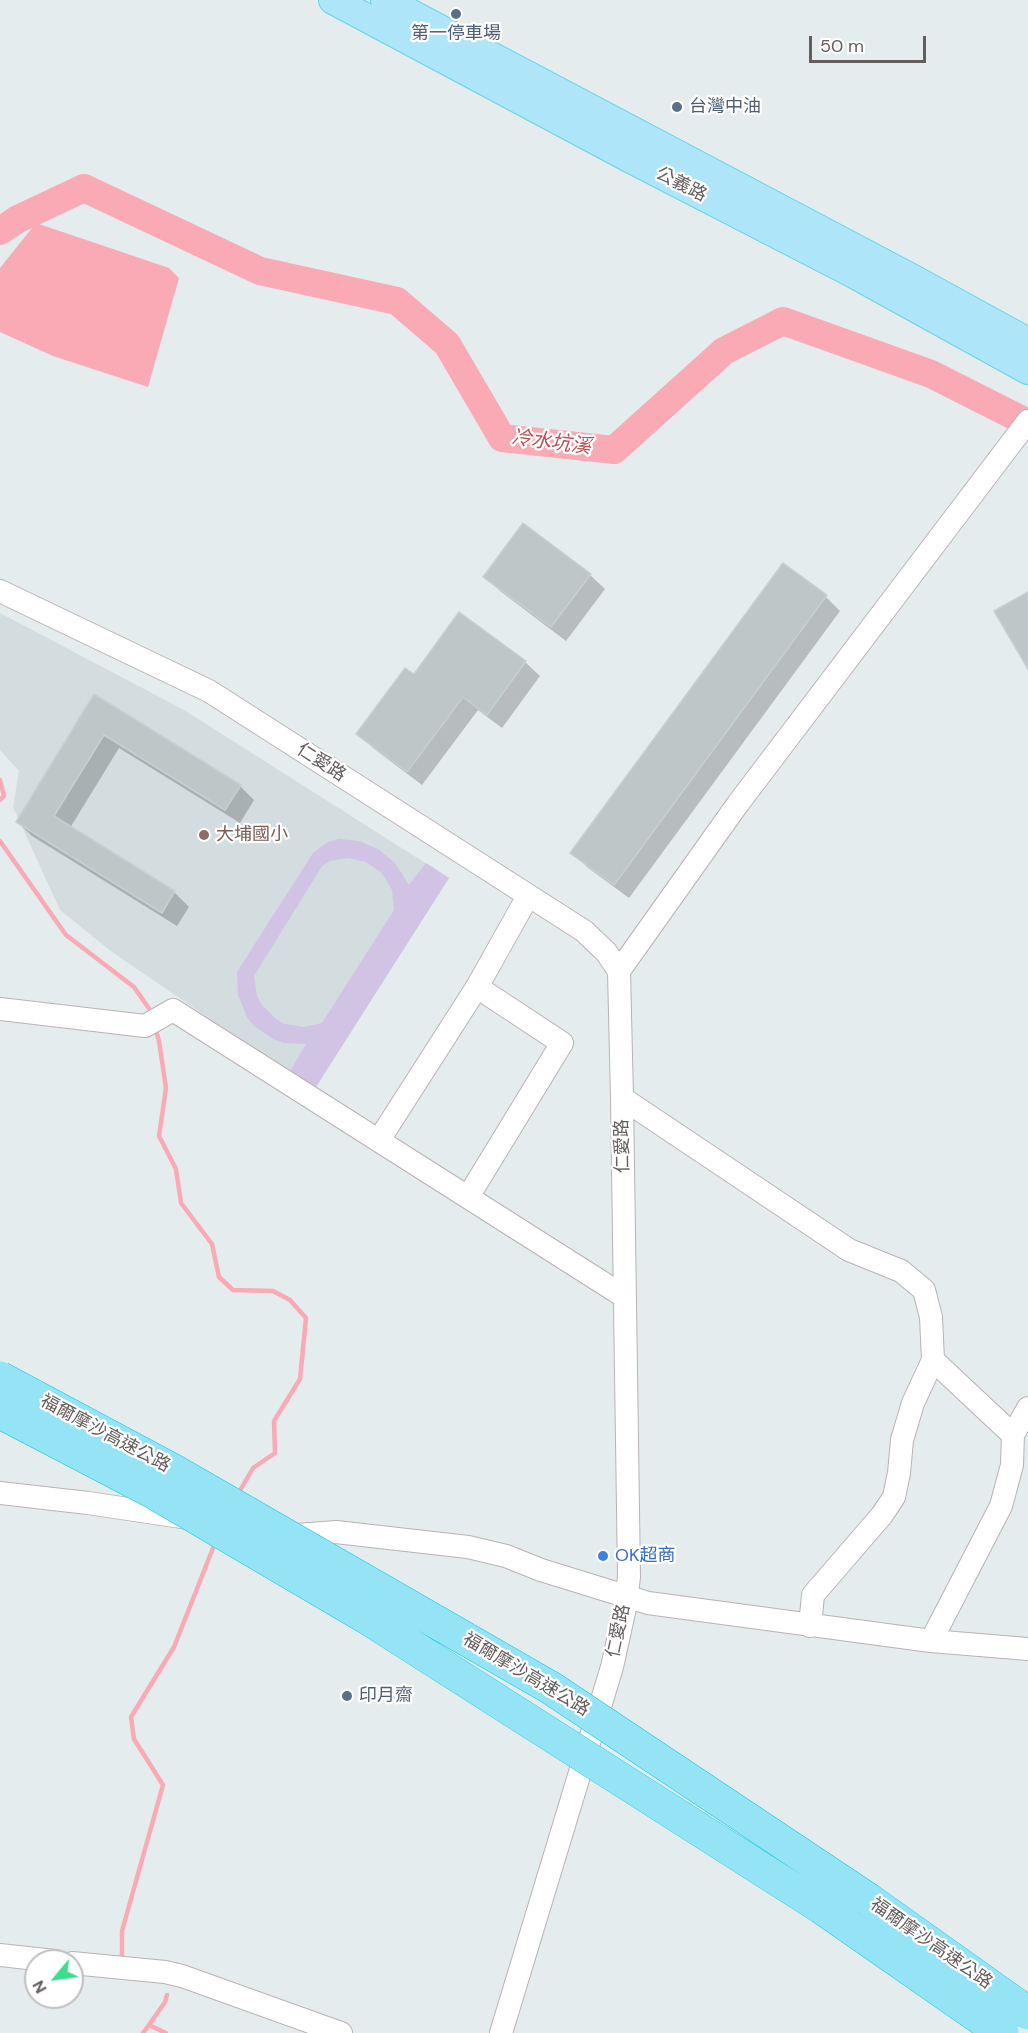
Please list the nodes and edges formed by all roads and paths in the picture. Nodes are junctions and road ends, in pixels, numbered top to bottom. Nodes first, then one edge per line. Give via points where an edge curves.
1 (333, 0) edge
2 (385, 0) edge
3 (633, 145) junction
4 (1028, 342) edge
5 (1028, 370) edge
6 (1022, 430) edge
7 (0, 591) edge
8 (528, 896) junction
9 (618, 971) junction
10 (477, 987) junction
11 (0, 1009) edge
12 (622, 1098) junction
13 (379, 1140) junction
14 (468, 1197) junction
15 (625, 1297) junction
16 (933, 1360) junction
17 (0, 1378) edge
18 (1028, 1408) edge
19 (0, 1412) edge
20 (1012, 1435) junction
21 (0, 1493) edge
22 (627, 1596) junction
23 (810, 1626) junction
24 (931, 1641) junction
25 (1028, 1649) edge
26 (0, 1955) edge
27 (24, 1958) edge
28 (84, 1964) edge
29 (1028, 2013) edge
30 (341, 2033) edge
31 (501, 2033) edge
32 (1002, 2033) edge

1 - 3 main road, 公義路
2 - 3 main road, 公義路
3 - 4 main road, 公義路 via 915,280
3 - 5 main road, 公義路
6 - 9 street via 737,805
7 - 8 street, 仁愛路 via 209,691
8 - 9 street, 仁愛路 via 584,931 606,952
8 - 10 street
9 - 12 street, 仁愛路
10 - 13 street
10 - 14 street via 562,1043
11 - 13 street via 153,1022 173,1010
12 - 15 street, 仁愛路
12 - 16 street via 849,1250 901,1271 924,1290 931,1317
13 - 14 street
14 - 15 street
15 - 22 street, 仁愛路
16 - 20 street
16 - 23 street via 913,1403 902,1440 894,1497 813,1595
17 - 29 highway, 福爾摩沙高速公路, bridge via 174,1471 551,1688 869,1900
18 - 20 street
19 - 32 highway, 福爾摩沙高速公路, bridge via 155,1493 366,1617 821,1907
20 - 24 street via 1012,1465 1001,1506
21 - 22 street via 297,1535 336,1532 468,1547
22 - 23 street via 648,1603
22 - 31 street, 仁愛路 via 612,1667
23 - 24 street
24 - 25 street
26 - 27 street
28 - 30 street via 182,1976

